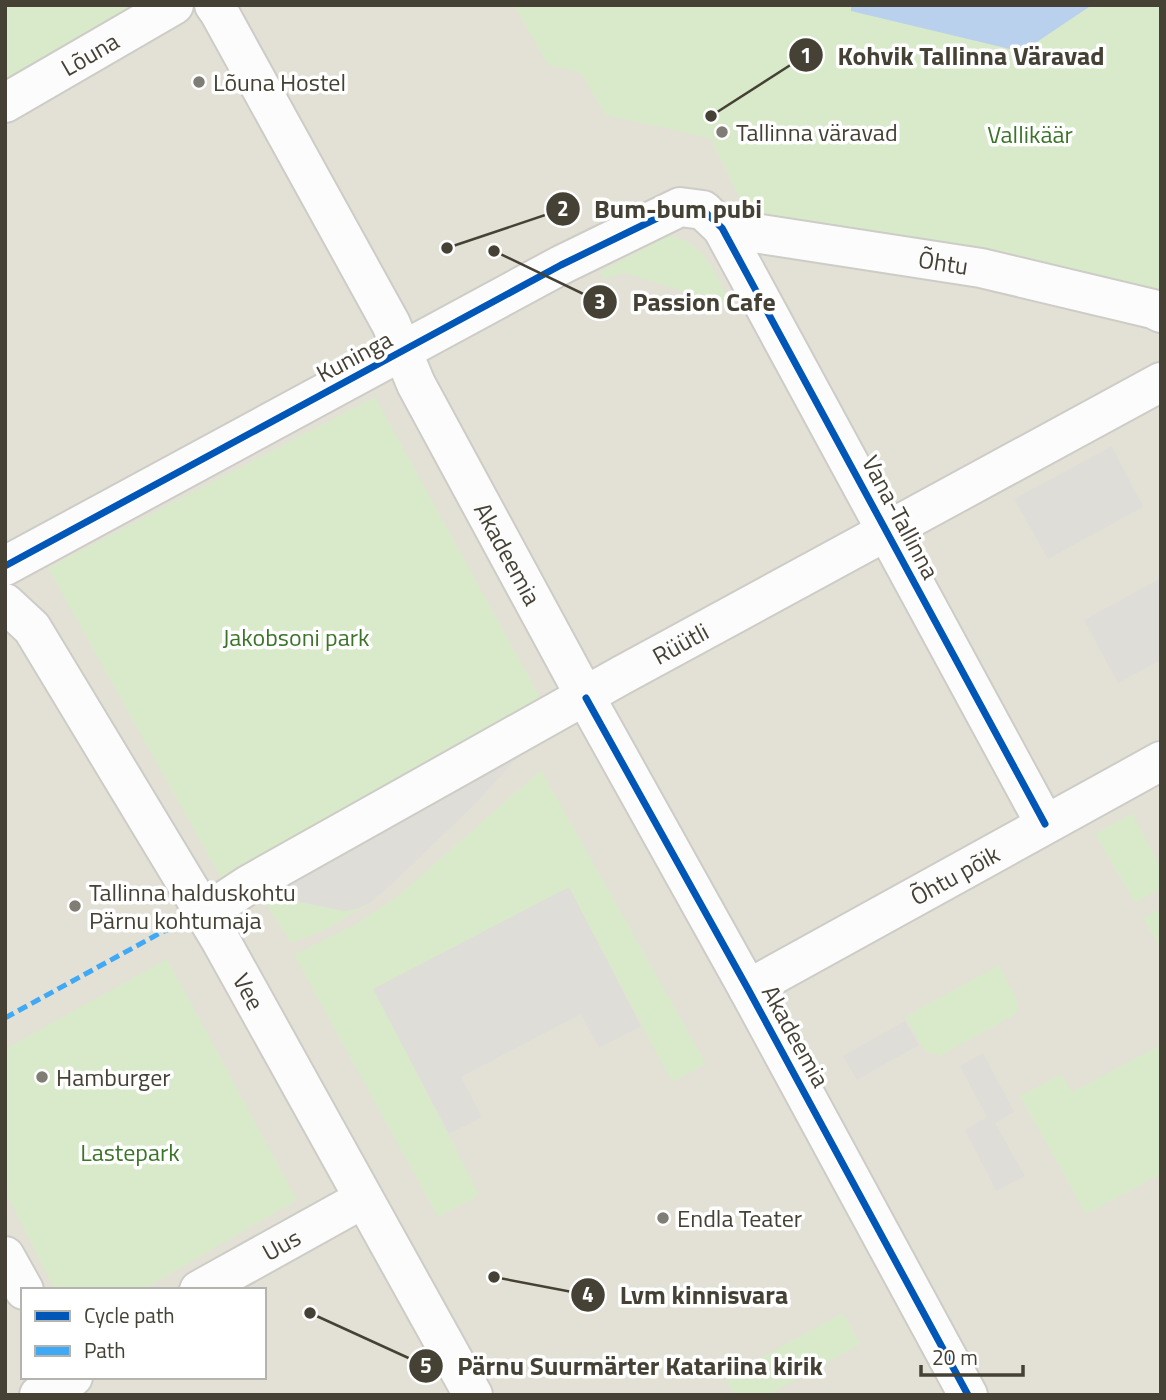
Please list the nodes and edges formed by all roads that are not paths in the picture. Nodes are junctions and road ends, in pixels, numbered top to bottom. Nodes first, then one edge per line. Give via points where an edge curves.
1 (174, 5) edge
2 (214, 5) edge
3 (5, 103) edge
4 (723, 228) junction
5 (1161, 313) edge
6 (401, 352) junction
7 (1161, 382) edge
8 (887, 531) junction
9 (5, 566) edge
10 (5, 603) edge
11 (586, 698) junction
12 (1161, 761) edge
13 (1045, 824) junction
14 (204, 914) junction
15 (748, 989) junction
16 (363, 1199) junction
17 (5, 1256) edge
18 (23, 1288) edge
19 (203, 1288) edge
20 (69, 1379) edge
21 (87, 1379) edge
22 (39, 1395) edge
23 (96, 1395) edge
24 (473, 1395) edge
25 (968, 1395) edge

1 - 3 street, Lõuna
2 - 6 street, Akadeemia via 391,324
4 - 5 street, Õhtu via 981,268
4 - 6 street, Kuninga via 703,210 680,207
4 - 8 street, Vana-Tallinna
6 - 9 street, Kuninga
6 - 11 street, Akadeemia
7 - 8 street, Rüütli
8 - 11 street, Rüütli
8 - 13 street, Vana-Tallinna
10 - 14 street, Vee via 32,628
11 - 14 street, Rüütli
11 - 15 street, Akadeemia
12 - 13 street, Õhtu põik
13 - 15 street, Õhtu põik
14 - 16 street, Vee
15 - 25 street, Akadeemia
16 - 19 street, Uus
16 - 24 street, Vee
17 - 18 street
20 - 22 street
21 - 23 street

